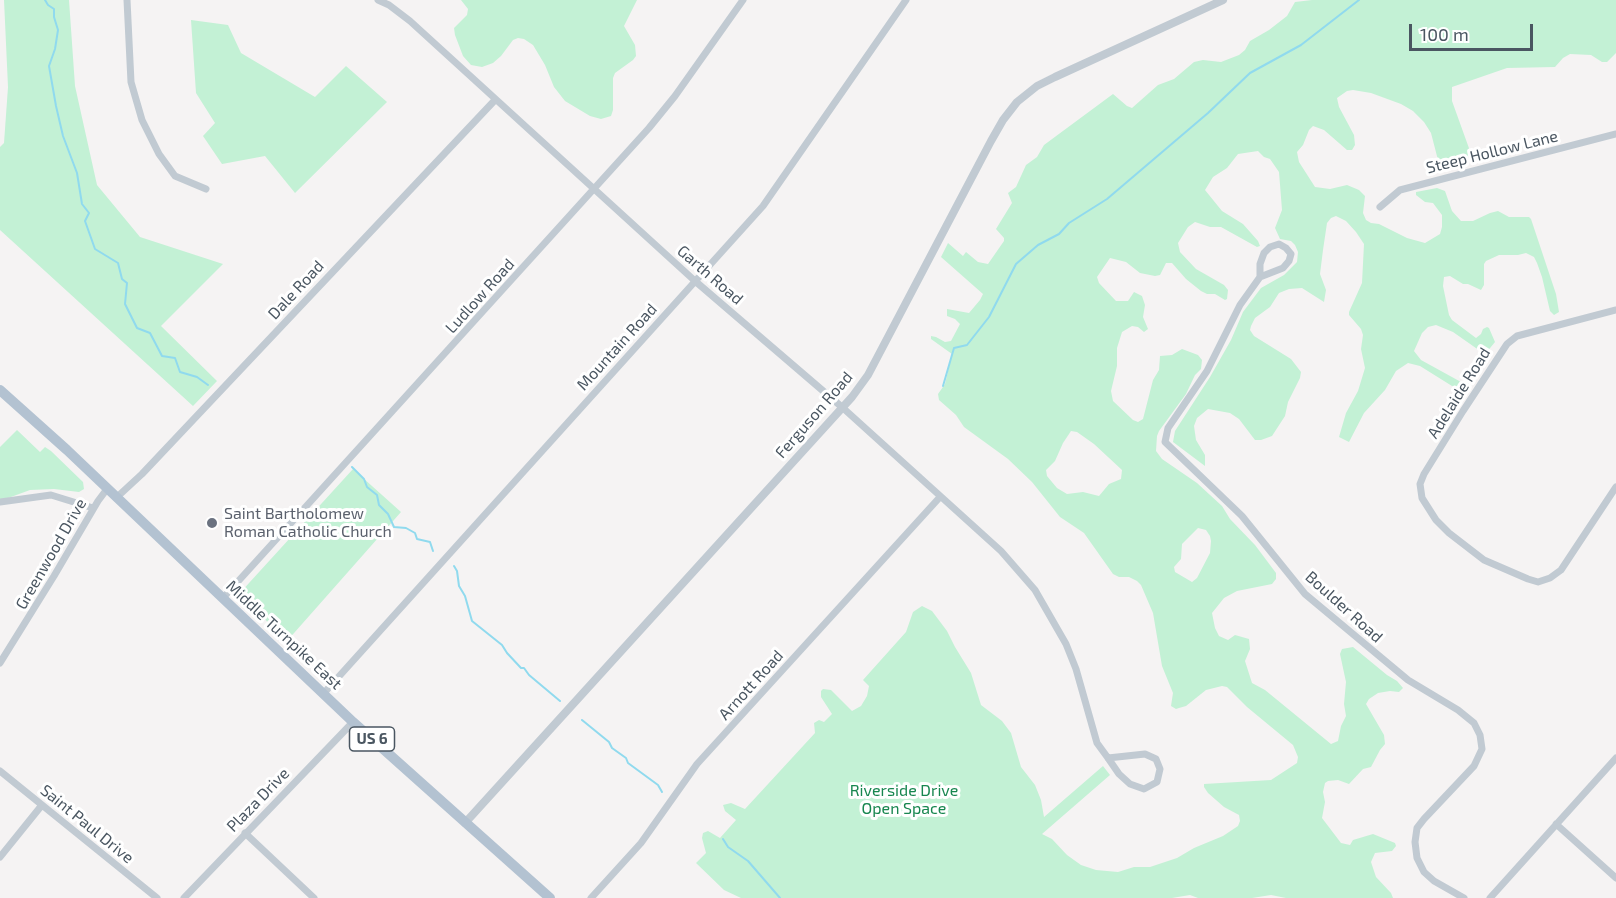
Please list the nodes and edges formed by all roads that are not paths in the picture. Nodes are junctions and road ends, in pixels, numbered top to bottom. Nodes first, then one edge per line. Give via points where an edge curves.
1 (127, 0) edge
2 (378, 0) edge
3 (743, 0) edge
4 (906, 0) edge
5 (1223, 0) edge
6 (495, 100) junction
7 (1616, 134) edge
8 (206, 189) dead end
9 (594, 189) junction
10 (1380, 207) dead end
11 (1260, 277) junction
12 (695, 281) junction
13 (1616, 310) edge
14 (0, 390) edge
15 (843, 408) junction
16 (1616, 487) edge
17 (107, 489) junction
18 (940, 497) junction
19 (116, 498) junction
20 (0, 502) edge
21 (93, 508) junction
22 (223, 598) junction
23 (0, 663) edge
24 (324, 693) junction
25 (353, 722) junction
26 (1108, 758) junction
27 (1616, 758) edge
28 (0, 771) edge
29 (42, 805) junction
30 (465, 823) junction
31 (1556, 824) junction
32 (245, 833) junction
33 (0, 857) edge
34 (1616, 878) edge
35 (157, 898) edge
36 (184, 898) edge
37 (314, 898) edge
38 (550, 898) edge
39 (591, 898) edge
40 (1464, 898) edge
41 (1490, 898) edge

1 - 8 street via 131,82 142,120 175,176
2 - 6 street, Garth Road via 410,21
3 - 9 street, Ludlow Road via 675,96
4 - 12 street, Mountain Road via 769,198
5 - 15 street, Ferguson Road via 1055,77 1017,102 991,141 868,375
6 - 9 street, Garth Road
6 - 19 street, Dale Road
7 - 10 street, Steep Hollow Lane via 1400,190
9 - 12 street, Garth Road
9 - 22 street, Ludlow Road
11 - 11 street, Boulder Road via 1283,268 1291,254 1286,248 1279,244 1264,253
11 - 40 street, Boulder Road via 1240,305 1207,371 1168,428 1165,442 1242,516 1305,594 1408,680 1474,723 1482,749 1474,766 1417,828 1415,842 1424,872
12 - 15 street, Garth Road
12 - 24 street, Mountain Road
13 - 16 street, Adelaide Road via 1517,336 1507,344 1420,484 1422,498 1436,520 1484,560 1538,582 1561,570
14 - 17 main road, Middle Turnpike East / US 6
15 - 18 street, Garth Road
15 - 30 street, Ferguson Road
17 - 19 main road, Middle Turnpike East / US 6
17 - 21 street, Greenwood Drive
18 - 26 street, Garth Road via 1001,551 1039,597 1066,644 1097,743
18 - 39 street, Arnott Road via 698,764 641,843
19 - 22 main road, Middle Turnpike East / US 6
20 - 21 street via 51,495
21 - 23 street, Greenwood Drive
22 - 24 main road, Middle Turnpike East / US 6
24 - 25 main road, Middle Turnpike East / US 6
25 - 30 main road, Middle Turnpike East / US 6
25 - 32 street, Plaza Drive
26 - 26 street, Garth Road via 1131,784 1144,789 1157,782 1160,769 1156,759 1145,754
27 - 31 street
28 - 29 street, Saint Paul Drive
29 - 33 street
29 - 35 street, Saint Paul Drive
30 - 38 main road, Middle Turnpike East / US 6
31 - 34 street
31 - 41 street
32 - 36 street, Plaza Drive
32 - 37 street

